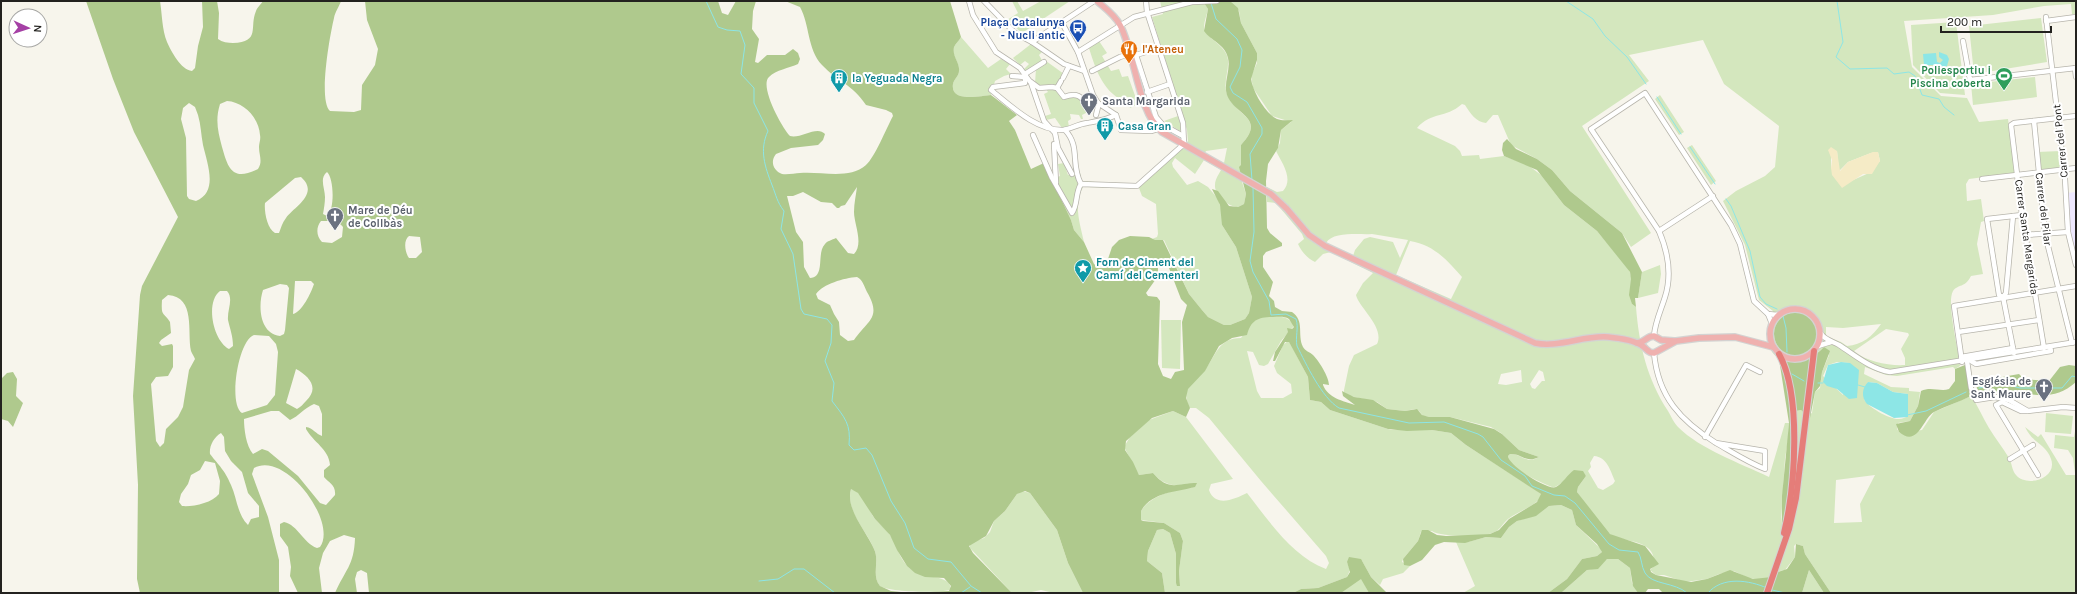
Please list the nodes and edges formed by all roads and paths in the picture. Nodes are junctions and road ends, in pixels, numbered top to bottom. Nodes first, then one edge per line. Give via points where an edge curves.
1 (969, 1) edge
2 (984, 1) edge
3 (1095, 1) edge
4 (1146, 1) edge
5 (1213, 1) edge
6 (1217, 1) edge
7 (1206, 2) edge
8 (1148, 12) junction
9 (2076, 17) edge
10 (1062, 23) junction
11 (1120, 25) junction
12 (1963, 41) dead end
13 (1032, 42) junction
14 (1128, 47) junction
15 (1159, 48) junction
16 (1078, 52) junction
17 (1130, 54) junction
18 (1136, 55) junction
19 (1044, 62) dead end
20 (1069, 66) junction
21 (2076, 68) edge
22 (1084, 71) junction
23 (1092, 71) dead end
24 (2052, 71) junction
25 (1012, 76) dead end
26 (1025, 76) junction
27 (2076, 77) edge
28 (1032, 82) junction
29 (1170, 84) junction
30 (1057, 88) junction
31 (1147, 92) junction
32 (1098, 105) junction
33 (1096, 114) dead end
34 (1116, 115) junction
35 (2076, 116) edge
36 (2058, 118) junction
37 (2034, 121) junction
38 (1051, 128) junction
39 (1158, 129) junction
40 (1065, 130) junction
41 (1033, 135) dead end
42 (1183, 136) junction
43 (1177, 140) junction
44 (1187, 146) junction
45 (1074, 161) junction
46 (2063, 168) junction
47 (2076, 168) edge
48 (2040, 172) junction
49 (2017, 174) junction
50 (1982, 179) dead end
51 (1056, 183) junction
52 (1081, 184) junction
53 (1713, 196) junction
54 (2022, 215) junction
55 (2013, 216) junction
56 (1659, 231) junction
57 (2068, 232) junction
58 (2045, 234) junction
59 (2025, 235) junction
60 (2076, 264) edge
61 (2076, 286) edge
62 (2059, 288) junction
63 (2035, 292) junction
64 (2003, 297) junction
65 (1768, 314) junction
66 (1778, 315) junction
67 (2039, 320) junction
68 (1772, 324) junction
69 (2008, 325) junction
70 (1770, 332) junction
71 (1958, 332) junction
72 (1821, 334) junction
73 (1654, 336) junction
74 (1660, 340) junction
75 (1645, 341) junction
76 (1676, 342) junction
77 (1831, 342) junction
78 (2074, 342) edge
79 (1636, 343) junction
80 (1759, 343) junction
81 (1773, 347) junction
82 (1645, 348) junction
83 (2044, 348) junction
84 (1661, 349) junction
85 (1816, 349) junction
86 (2050, 349) junction
87 (2013, 350) junction
88 (1654, 354) junction
89 (1779, 354) junction
90 (1965, 360) junction
91 (1976, 364) junction
92 (1968, 368) junction
93 (1760, 372) dead end
94 (2076, 408) edge
95 (2028, 411) junction
96 (1705, 437) junction
97 (1716, 443) junction
98 (2033, 445) dead end
99 (2022, 451) junction
100 (2010, 459) dead end
101 (2038, 475) dead end
102 (1780, 550) junction
103 (1767, 593) edge

1 - 26 street via 973,15 996,52 1013,63
2 - 13 street via 1015,33
3 - 10 street
3 - 11 main road
4 - 8 street
5 - 6 street
5 - 7 street
7 - 8 street via 1192,2
8 - 11 street
8 - 15 street
9 - 24 street, Carrer del Pont via 2046,19
10 - 13 street
10 - 16 street
11 - 14 main road
11 - 16 street
12 - 24 street via 1970,80
13 - 20 street
14 - 17 main road
14 - 18 street via 1133,46
15 - 18 street
15 - 29 street
16 - 22 street
17 - 23 street
17 - 39 main road via 1147,111
18 - 31 street
19 - 26 street
20 - 22 street
20 - 30 street
21 - 24 street
21 - 27 street
22 - 32 street
24 - 36 street, Carrer del Pont
25 - 26 street
26 - 28 street
26 - 38 street via 1025,83 991,90 1019,113
28 - 30 street via 1042,89
28 - 38 street via 1044,121
29 - 31 street
29 - 42 street via 1183,123
30 - 32 street via 1064,97 1072,93 1078,94 1090,107
31 - 42 street via 1158,121
32 - 33 street
32 - 34 street
34 - 39 street via 1121,130
34 - 40 street
35 - 36 street
36 - 37 street
36 - 46 street, Carrer del Pont
37 - 48 street, Carrer del Pilar
37 - 49 street, Carrer Santa Margarida via 2014,123 2011,126
38 - 40 street
38 - 45 street via 1072,174
38 - 51 street
39 - 43 main road
40 - 45 street via 1076,149
41 - 51 street
42 - 43 street
42 - 44 street
43 - 44 main road
44 - 52 street via 1138,186
44 - 79 main road via 1266,191 1318,242 1529,342 1549,344 1607,337
45 - 52 street
46 - 47 street
46 - 48 street
46 - 57 street, Carrer del Pont
48 - 49 street
48 - 58 street, Carrer del Pilar
49 - 50 street
49 - 54 street, Carrer Santa Margarida
51 - 52 street via 1072,213
53 - 56 street
53 - 56 street via 1645,93 1591,129
53 - 65 street via 1740,244 1754,301
54 - 55 street
54 - 59 street, Carrer Santa Margarida
55 - 64 street via 2006,293
55 - 64 street via 1988,220 1998,295
56 - 73 street via 1667,254 1669,275
57 - 58 street
57 - 60 street, Carrer del Pont
58 - 59 street
58 - 62 street, Carrer del Pilar
59 - 63 street, Carrer Santa Margarida
61 - 62 street
62 - 63 street
62 - 78 street, Carrer del Pilar
63 - 64 street
63 - 67 street, Carrer Santa Margarida
64 - 69 street
64 - 71 street via 1954,306
65 - 66 street
65 - 68 street
66 - 68 main road
66 - 72 main road via 1790,309 1803,310 1814,317
67 - 69 street
67 - 83 street, Carrer Santa Margarida
68 - 70 main road
69 - 71 street
69 - 87 street
70 - 80 main road
70 - 81 main road
71 - 90 street
72 - 77 street
72 - 85 main road
73 - 74 main road
73 - 75 main road
74 - 76 main road
74 - 84 main road
75 - 79 main road
75 - 82 main road
76 - 80 main road via 1729,337
76 - 84 main road
77 - 85 street
77 - 90 street via 1859,360 1879,370 1890,372
78 - 86 street
79 - 82 main road
80 - 81 main road
81 - 89 main road
82 - 88 main road
83 - 86 street
83 - 87 street
84 - 88 main road
85 - 89 main road via 1806,357 1797,359
85 - 102 highway via 1796,498 1789,529
86 - 91 street
87 - 90 street
87 - 90 street
88 - 96 street via 1659,381 1668,400 1678,414
89 - 102 highway via 1785,364 1794,420 1791,493
90 - 91 street
90 - 92 street
91 - 92 street
92 - 95 street via 1976,400 1995,397 2009,400
93 - 96 street via 1746,365
94 - 95 street
95 - 99 street via 2021,411 2002,402 1996,406
96 - 97 street
97 - 97 street via 1728,452 1765,469 1765,451
98 - 99 street
99 - 100 street
99 - 101 street
102 - 103 highway

